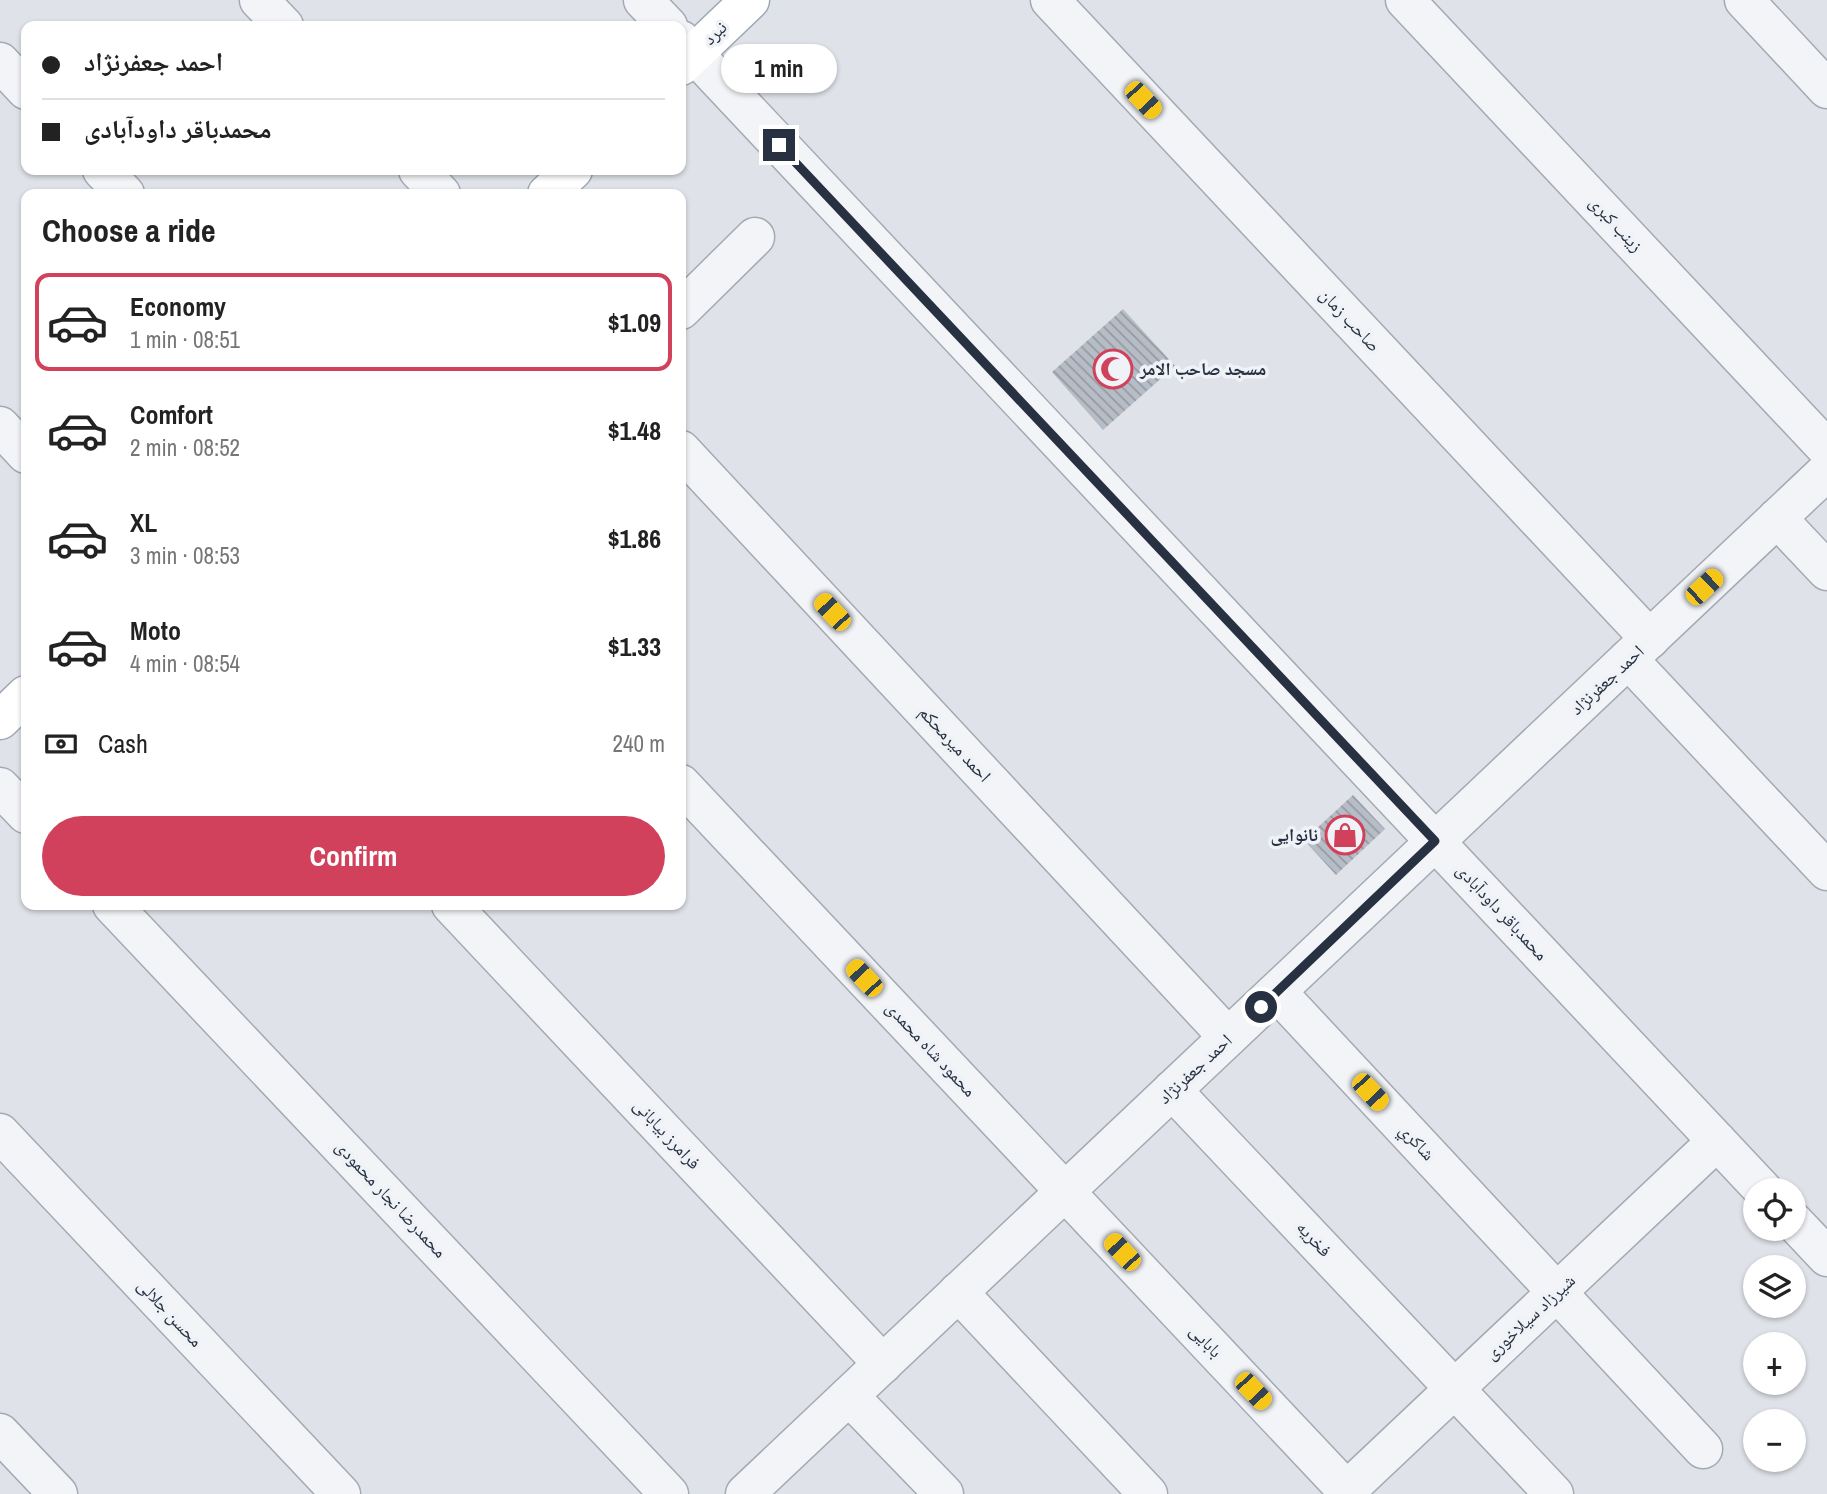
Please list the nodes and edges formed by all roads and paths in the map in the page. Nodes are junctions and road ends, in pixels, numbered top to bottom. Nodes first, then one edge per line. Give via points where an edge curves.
1 (259, 0) edge
2 (643, 0) edge
3 (750, 0) edge
4 (1050, 0) edge
5 (1405, 0) edge
6 (1744, 0) edge
7 (279, 21) edge
8 (663, 21) edge
9 (686, 52) edge
10 (686, 54) edge
11 (0, 62) edge
12 (21, 85) edge
13 (1827, 89) edge
14 (107, 175) edge
15 (423, 175) edge
16 (568, 175) edge
17 (120, 189) edge
18 (436, 189) edge
19 (552, 189) edge
20 (755, 237) dead end
21 (686, 305) edge
22 (0, 426) edge
23 (21, 449) edge
24 (1827, 449) edge
25 (686, 455) edge
26 (1827, 471) edge
27 (1777, 518) junction
28 (1827, 571) edge
29 (1639, 649) junction
30 (21, 700) edge
31 (0, 720) edge
32 (0, 787) edge
33 (686, 789) edge
34 (21, 809) edge
35 (1435, 841) junction
36 (1827, 871) edge
37 (117, 910) edge
38 (456, 910) edge
39 (1277, 992) junction
40 (1228, 1037) junction
41 (1172, 1090) junction
42 (0, 1133) edge
43 (1717, 1141) junction
44 (1752, 1178) edge
45 (1065, 1192) junction
46 (1806, 1235) edge
47 (1827, 1258) edge
48 (958, 1292) junction
49 (1557, 1292) junction
50 (883, 1364) junction
51 (1455, 1388) junction
52 (849, 1396) junction
53 (0, 1433) edge
54 (1703, 1449) dead end
55 (1346, 1493) edge
56 (58, 1494) edge
57 (341, 1494) edge
58 (669, 1494) edge
59 (745, 1494) edge
60 (944, 1494) edge
61 (1148, 1494) edge
62 (1554, 1494) edge

1 - 7 street
2 - 8 street
3 - 9 main road, نبرد
4 - 29 street, صاحب زمان
5 - 24 street, زینب کبری
6 - 13 street
10 - 35 street, محمدباقر داودآبادی
11 - 12 street
14 - 17 street
15 - 18 street
16 - 19 main road
20 - 21 street
22 - 23 street
25 - 40 street, احمد میرمحکم
26 - 27 street, احمد جعفرنژاد
27 - 28 street
27 - 29 street, احمد جعفرنژاد
29 - 35 street, احمد جعفرنژاد
29 - 36 street, صاحب زمان
30 - 31 main road
32 - 34 street
33 - 45 street, محمود شاه محمدی
35 - 39 street, احمد جعفرنژاد
35 - 43 street, محمدباقر داودآبادی
37 - 58 street, محمدرضا نجار محمودی
38 - 50 street, فرامرز بیابانی
39 - 40 street, احمد جعفرنژاد
39 - 49 street, شاكري
40 - 41 street, احمد جعفرنژاد
41 - 45 street, احمد جعفرنژاد
41 - 51 street, فخریه
42 - 57 street, محسن جلالی
43 - 44 street, محمدباقر داودآبادی
43 - 49 street, شیرزاد سیلاخوری
45 - 48 street, احمد جعفرنژاد
45 - 55 street, بابایی
46 - 47 street
48 - 50 street, احمد جعفرنژاد
48 - 61 street
49 - 51 street, شیرزاد سیلاخوری
49 - 54 street, شاكري
50 - 52 street, احمد جعفرنژاد
51 - 55 street, شیرزاد سیلاخوری
51 - 62 street, فخریه
52 - 59 street, احمد جعفرنژاد
52 - 60 street
53 - 56 street

